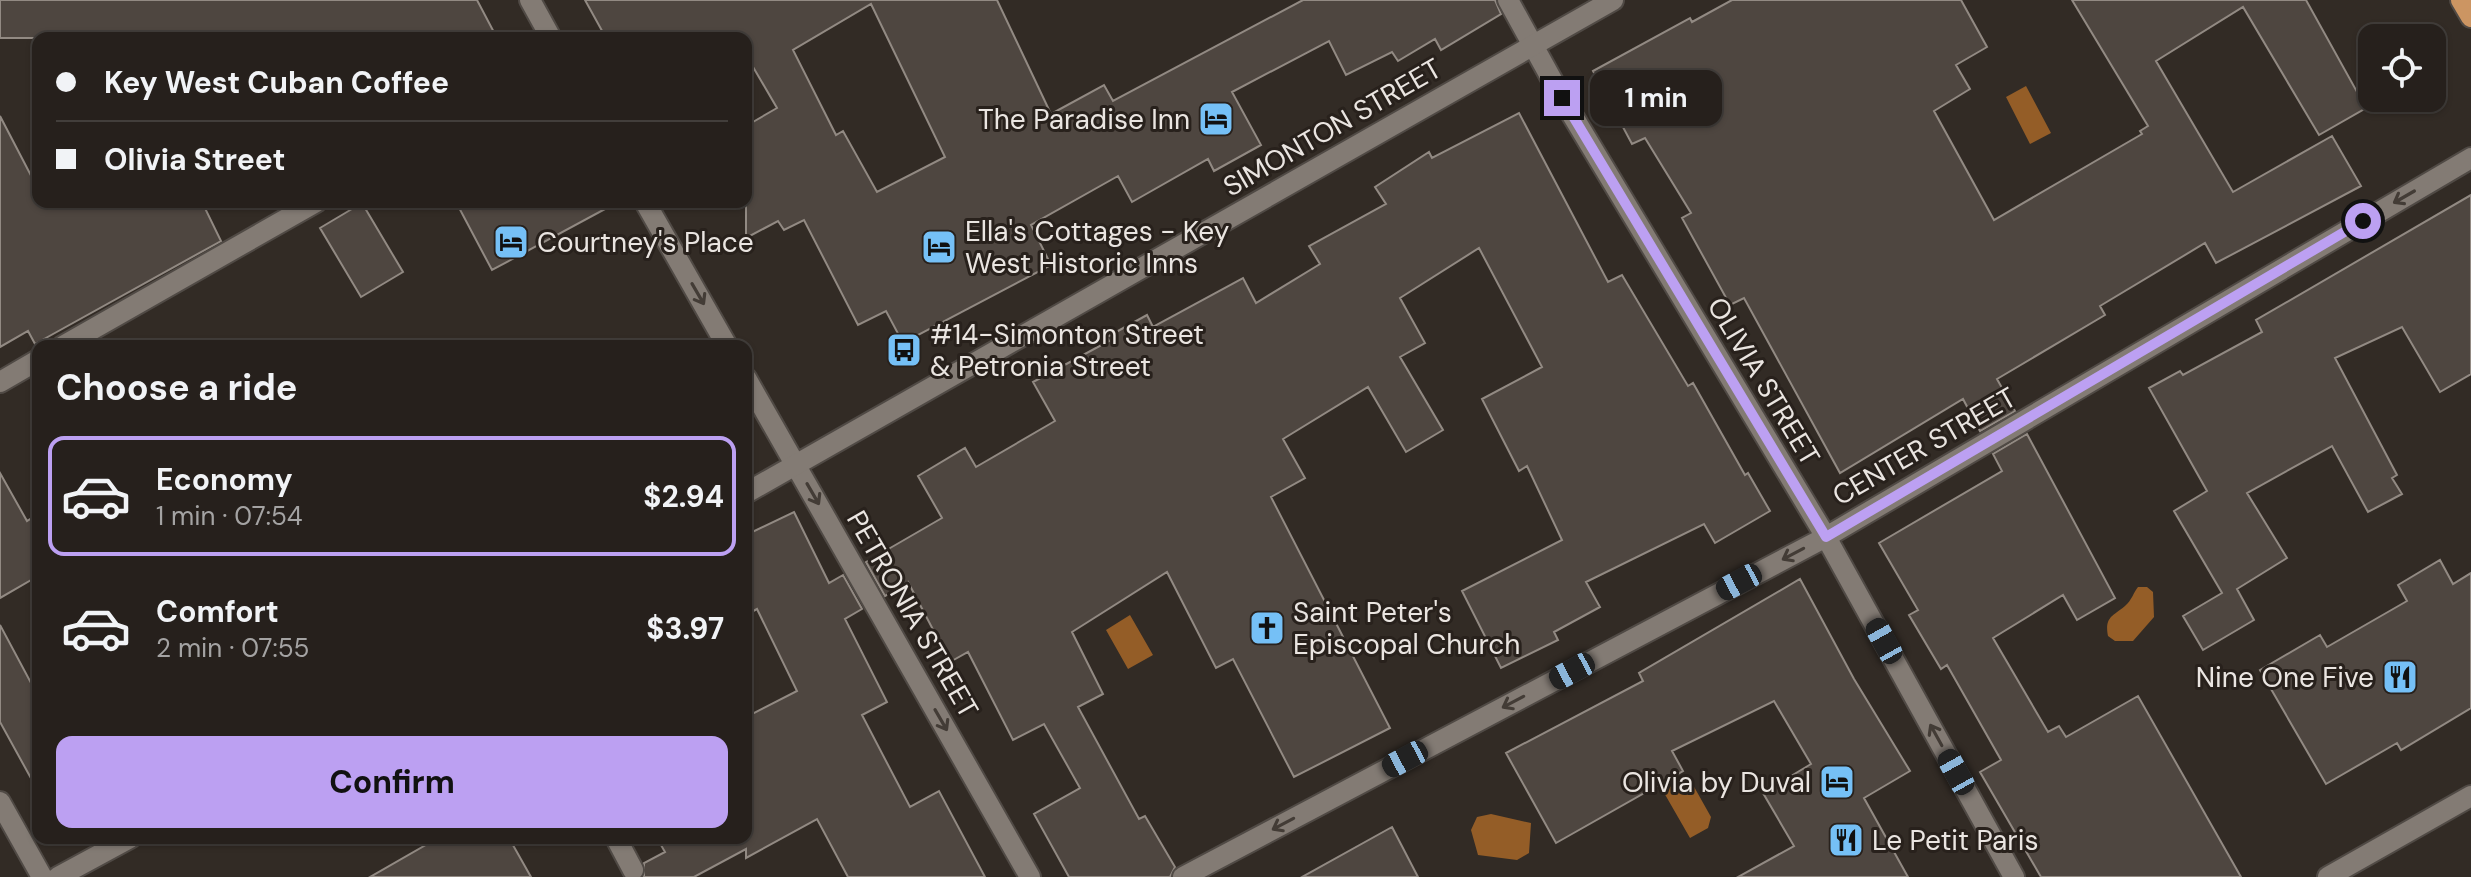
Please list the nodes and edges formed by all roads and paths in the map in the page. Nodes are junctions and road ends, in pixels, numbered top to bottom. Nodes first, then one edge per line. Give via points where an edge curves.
1 (530, 0) edge
2 (1508, 0) edge
3 (1613, 0) edge
4 (2461, 0) edge
5 (2471, 17) edge
6 (548, 32) edge
7 (1533, 45) junction
8 (2471, 158) edge
9 (305, 208) edge
10 (648, 208) edge
11 (74, 340) edge
12 (724, 340) edge
13 (32, 363) edge
14 (0, 382) edge
15 (752, 389) edge
16 (795, 464) junction
17 (752, 489) edge
18 (1826, 537) junction
19 (2471, 796) edge
20 (0, 802) edge
21 (119, 844) edge
22 (619, 844) edge
23 (633, 870) dead end
24 (42, 877) edge
25 (58, 877) edge
26 (1030, 877) edge
27 (1183, 877) edge
28 (2014, 877) edge
29 (2328, 877) edge

1 - 6 street
2 - 7 street, OLIVIA STREET
3 - 7 street, SIMONTON STREET
4 - 5 main road
7 - 16 street, SIMONTON STREET
7 - 18 street, OLIVIA STREET
8 -> 18 street, CENTER STREET
9 - 11 street
10 -> 12 street
13 - 14 street
15 - 16 street, PETRONIA STREET
16 - 17 street, SIMONTON STREET
16 -> 26 street, PETRONIA STREET
18 -> 27 street, CENTER STREET
28 -> 18 street, OLIVIA STREET
19 - 29 street
20 - 24 street
21 - 25 street
22 - 23 street

